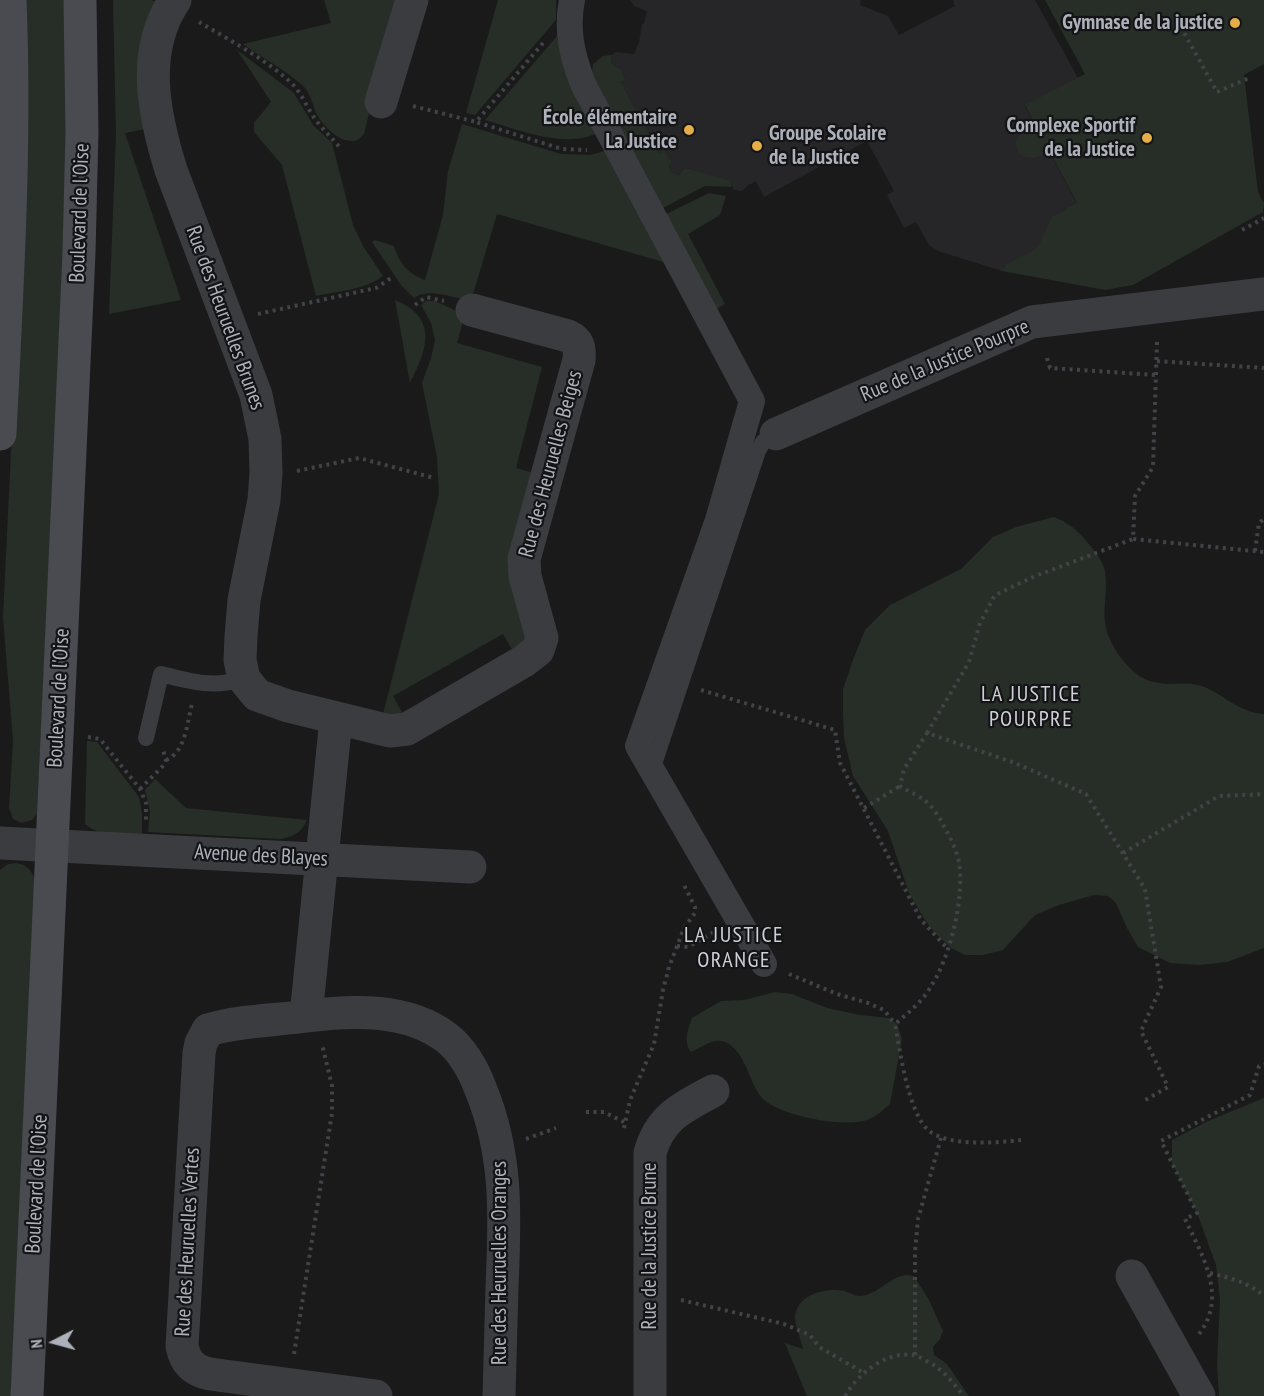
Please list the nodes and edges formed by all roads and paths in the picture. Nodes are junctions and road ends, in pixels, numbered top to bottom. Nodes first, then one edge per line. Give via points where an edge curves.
1 (10, 0) edge
2 (80, 0) edge
3 (412, 0) edge
4 (572, 0) edge
5 (174, 3) edge
6 (1177, 20) dead end
7 (568, 25) junction
8 (1249, 78) dead end
9 (382, 100) joint
10 (476, 122) junction
11 (613, 141) junction
12 (341, 149) dead end
13 (1264, 218) edge
14 (1242, 230) dead end
15 (390, 278) dead end
16 (1264, 294) edge
17 (472, 310) dead end
18 (229, 324) junction
19 (1157, 342) dead end
20 (1047, 358) dead end
21 (1156, 361) junction
22 (1264, 368) edge
23 (1156, 375) junction
24 (0, 434) edge
25 (776, 434) joint
26 (266, 473) junction
27 (434, 478) dead end
28 (1264, 519) edge
29 (1133, 539) junction
30 (1255, 551) junction
31 (1264, 552) edge
32 (244, 679) junction
33 (197, 683) junction
34 (680, 684) junction
35 (336, 719) junction
36 (927, 733) junction
37 (84, 737) dead end
38 (146, 738) joint
39 (166, 760) junction
40 (652, 770) junction
41 (900, 786) junction
42 (140, 789) junction
43 (1264, 794) edge
44 (864, 808) junction
45 (146, 826) dead end
46 (0, 843) edge
47 (53, 845) junction
48 (1123, 853) junction
49 (321, 860) junction
50 (470, 867) dead end
51 (679, 876) dead end
52 (714, 933) dead end
53 (677, 946) junction
54 (948, 949) junction
55 (764, 964) joint
56 (311, 1015) junction
57 (895, 1024) junction
58 (1264, 1064) edge
59 (713, 1091) dead end
60 (1142, 1102) dead end
61 (586, 1112) dead end
62 (625, 1122) junction
63 (639, 1135) junction
64 (941, 1137) junction
65 (1021, 1140) dead end
66 (1210, 1273) junction
67 (1132, 1276) dead end
68 (1264, 1296) edge
69 (650, 1299) junction
70 (1175, 1353) junction
71 (915, 1355) junction
72 (864, 1373) junction
73 (290, 1385) junction
74 (27, 1396) edge
75 (376, 1396) edge
76 (499, 1396) edge
77 (650, 1396) edge
78 (845, 1396) edge
79 (964, 1396) edge
80 (1199, 1396) edge

1 - 24 main road via 11,190
2 - 47 main road, Boulevard de l'Oise via 81,184
3 - 9 street
4 - 7 street
5 - 12 path via 288,80
5 - 18 street, Rue des Heuruelles Brunes via 159,32 154,55 155,107 171,170
6 - 8 path via 1217,92
7 - 10 path via 555,28
7 - 11 street via 582,84
9 - 10 path
10 - 11 path via 574,151
11 - 40 street via 752,401 718,520 638,746
13 - 14 path
15 - 18 path via 376,288 262,312
16 - 25 street, Rue de la Justice Pourpre via 1032,322
17 - 35 street, Rue des Heuruelles Beiges via 568,336 579,344 579,360 524,559 541,644 524,661 405,730 390,731
18 - 26 street, Rue des Heuruelles Brunes via 256,395 265,439
19 - 21 path
20 - 23 path via 1050,368
21 - 22 path
21 - 23 path
23 - 29 path via 1152,467 1136,496
25 - 34 lane via 758,451
26 - 27 path via 287,473 358,459
26 - 32 street, Rue des Heuruelles Brunes via 244,600 240,648
28 - 30 path via 1259,524
29 - 30 path
29 - 36 path via 995,595 980,623 969,662
30 - 31 path
32 - 33 lane via 223,684
32 - 35 street via 265,699
33 - 38 lane via 161,674
33 - 39 path via 180,750
34 - 40 lane
34 - 44 path via 835,730 840,763
35 - 49 street
36 - 41 path via 904,769
36 - 48 path via 1015,763 1086,794
37 - 42 path via 100,739
38 - 39 path via 162,749
39 - 42 path
40 - 55 street
41 - 44 path
41 - 54 path via 926,801 955,848 959,894
42 - 45 path via 146,803
43 - 48 path via 1219,796
44 - 54 path via 921,920
46 - 47 street, Avenue des Blayes
47 - 49 street, Avenue des Blayes
47 - 74 main road, Boulevard de l'Oise
48 - 60 path via 1145,889 1161,987 1141,1031 1168,1087
49 - 50 street, Avenue des Blayes
49 - 56 street
51 - 53 path via 695,913
52 - 53 path via 688,947
53 - 62 path via 663,990 654,1044
54 - 57 path via 929,991
55 - 57 path via 876,1006
56 - 73 path via 332,1086 332,1113
56 - 73 street, Rue des Heuruelles Vertes via 214,1028 208,1030 201,1043 182,1346 186,1359 204,1373
56 - 76 street, Rue des Heuruelles Oranges via 358,1012 416,1020 448,1039 475,1074 497,1134 502,1170 504,1251
57 - 64 path via 917,1114 927,1129
58 - 66 path via 1258,1066 1250,1095 1161,1141 1197,1213 1185,1219
59 - 63 street, Rue de la Justice Brune via 680,1108 662,1126
61 - 62 path via 604,1112
62 - 63 path
62 - 63 path
63 - 69 street, Rue de la Justice Brune via 650,1153
64 - 65 path via 990,1144
64 - 71 path via 918,1219
66 - 68 path via 1238,1280
66 - 70 path via 1210,1315 1201,1333
67 - 70 street
69 - 72 path via 687,1300 784,1324 810,1335 819,1347
69 - 77 street, Rue de la Justice Brune
70 - 80 street
71 - 72 path via 886,1360
71 - 79 path via 937,1367
72 - 78 path
73 - 75 street, Rue des Heuruelles Vertes

